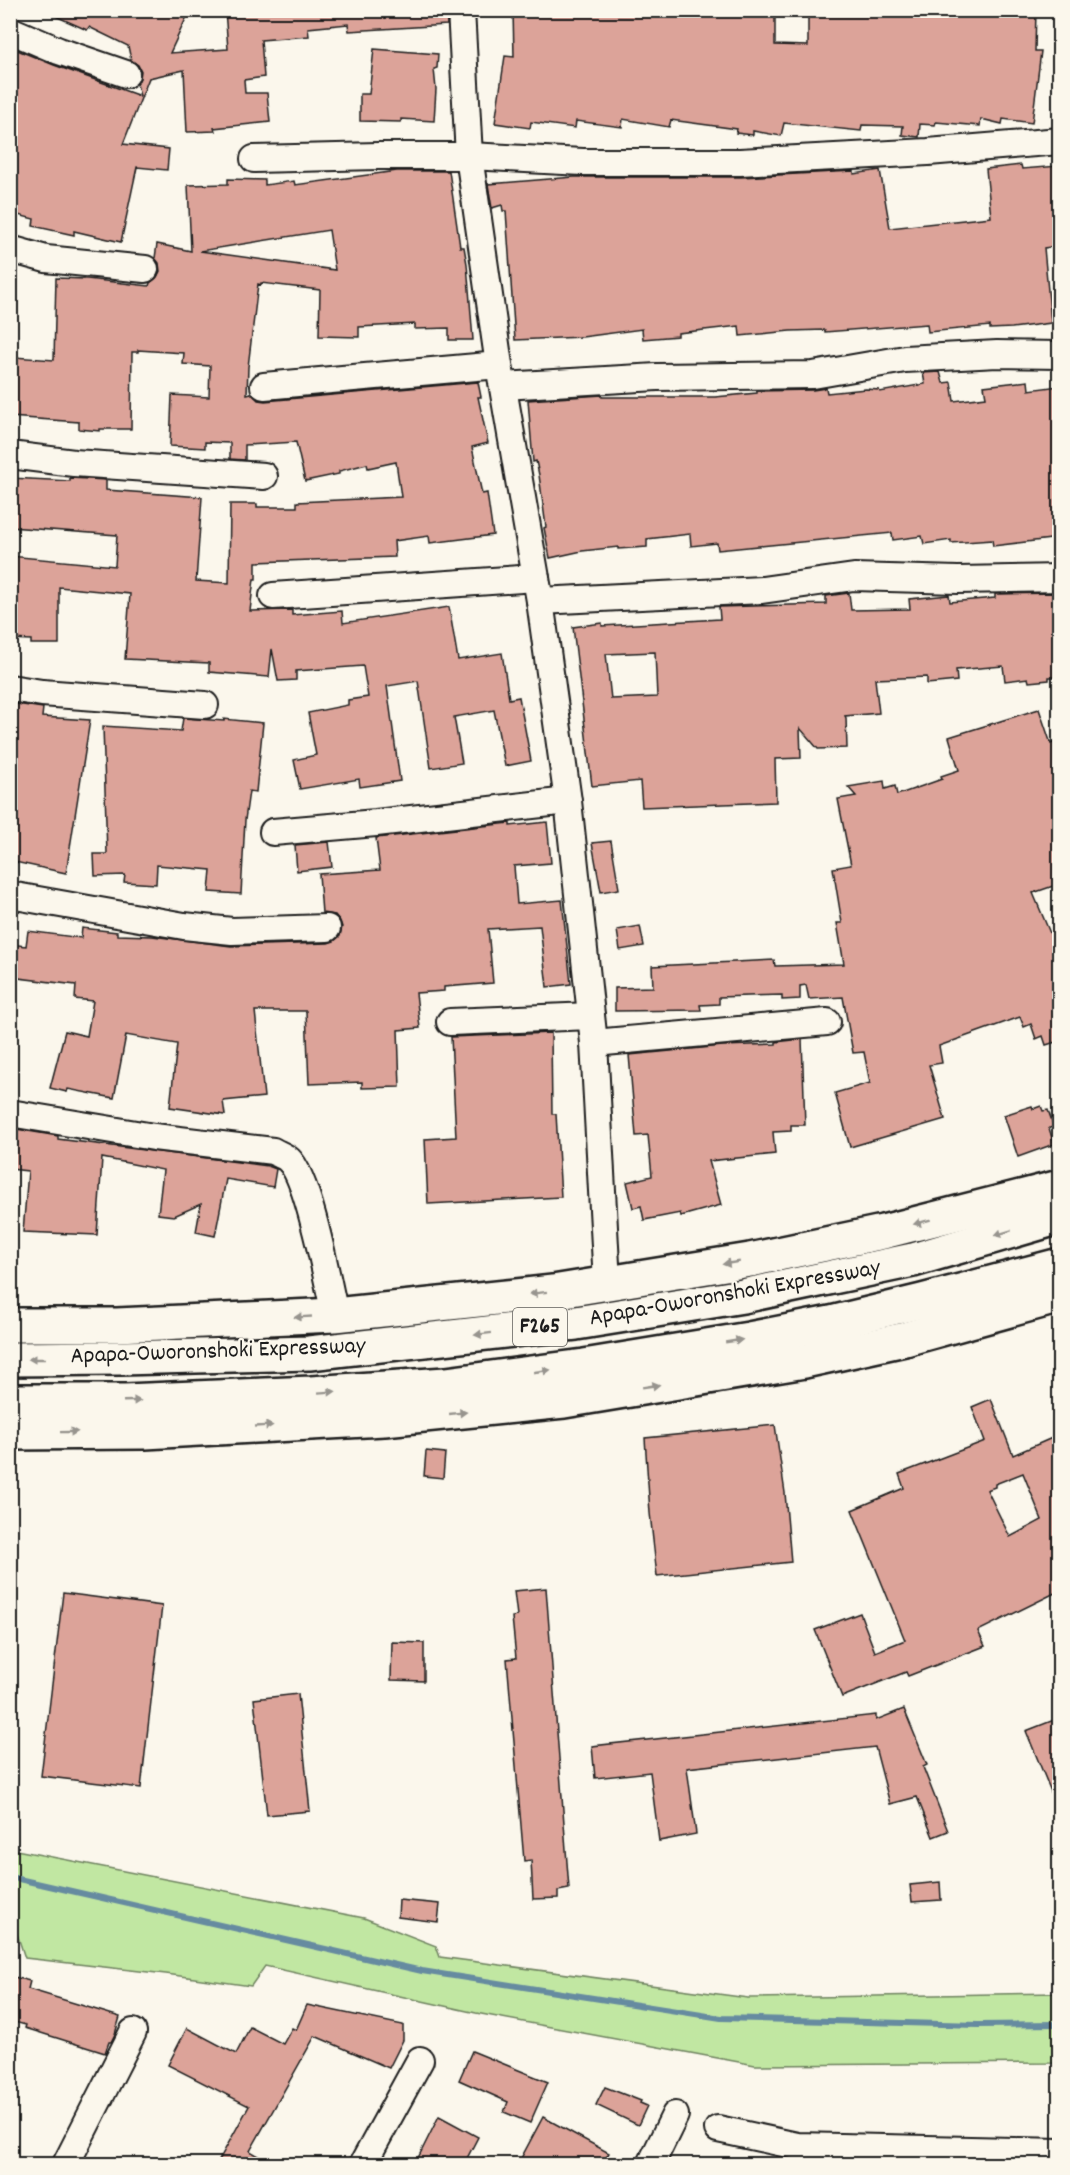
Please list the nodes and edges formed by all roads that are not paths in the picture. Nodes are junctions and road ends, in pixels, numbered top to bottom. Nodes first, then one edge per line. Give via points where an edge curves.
1 (461, 10) edge
2 (10, 30) edge
3 (126, 74) dead end
4 (1059, 141) edge
5 (469, 156) junction
6 (254, 159) dead end
7 (10, 249) edge
8 (145, 269) dead end
9 (1059, 355) edge
10 (501, 376) junction
11 (264, 386) dead end
12 (10, 455) edge
13 (264, 476) dead end
14 (1059, 578) edge
15 (538, 590) junction
16 (273, 597) dead end
17 (10, 688) edge
18 (205, 705) dead end
19 (568, 801) junction
20 (273, 832) dead end
21 (10, 895) edge
22 (327, 928) dead end
23 (591, 1016) junction
24 (450, 1022) dead end
25 (827, 1023) dead end
26 (594, 1043) junction
27 (10, 1113) edge
28 (1059, 1186) edge
29 (1059, 1217) edge
30 (1059, 1265) edge
31 (607, 1283) junction
32 (1059, 1296) edge
33 (335, 1315) junction
34 (10, 1324) edge
35 (10, 1359) edge
36 (10, 1401) edge
37 (10, 1433) edge
38 (133, 2032) dead end
39 (420, 2060) dead end
40 (675, 2115) dead end
41 (718, 2129) dead end
42 (1059, 2152) edge
43 (1020, 2158) edge
44 (66, 2164) edge
45 (363, 2164) edge
46 (651, 2164) edge

1 - 5 street
2 - 3 street
4 - 5 street via 740,162 583,162
5 - 6 street
5 - 10 street
7 - 8 street via 46,259
9 - 10 street via 904,359 813,375
10 - 11 street
10 - 15 street
12 - 13 street
14 - 15 street via 854,577 762,590
15 - 16 street
15 - 19 street
17 - 18 street
19 - 20 street
19 - 23 street
21 - 22 street via 232,931
23 - 24 street
23 - 26 street
25 - 26 street
26 - 31 street
27 - 33 street via 154,1137 273,1151 289,1160 299,1176 315,1228
28 -> 31 main road, Apapa-Oworonshoki Expressway via 872,1235
29 -> 35 main road, Apapa-Oworonshoki Expressway / F265 via 913,1260 743,1296 576,1323 309,1353
36 -> 30 main road, Apapa-Oworonshoki Expressway / F265 via 125,1401 446,1384 584,1366 796,1330
31 -> 33 main road, Apapa-Oworonshoki Expressway
37 -> 32 main road via 145,1432 384,1419 564,1401 805,1361 905,1339
33 -> 34 main road, Apapa-Oworonshoki Expressway via 117,1325
38 - 44 street
39 - 45 street
40 - 46 street
41 - 43 street via 797,2146
42 - 43 street

